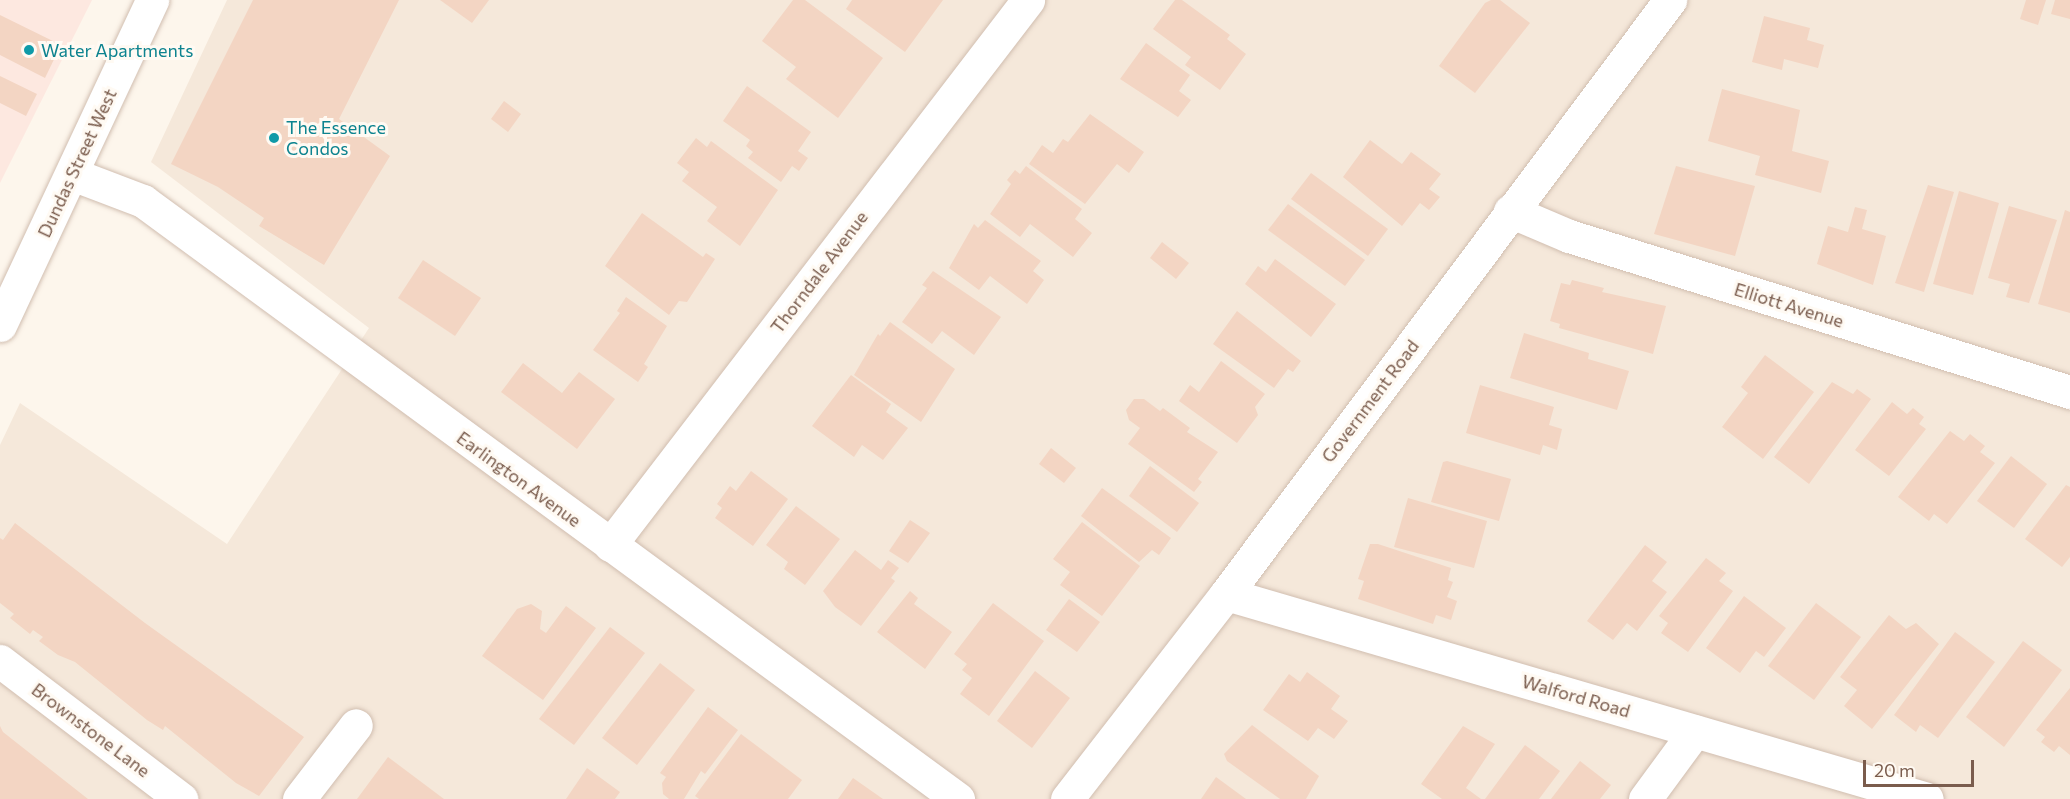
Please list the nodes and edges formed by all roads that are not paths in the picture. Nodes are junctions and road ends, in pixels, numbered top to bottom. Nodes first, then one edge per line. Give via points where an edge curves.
1 (152, 0) edge
2 (1028, 0) edge
3 (1670, 0) edge
4 (72, 174) junction
5 (1510, 212) junction
6 (0, 325) edge
7 (2070, 392) edge
8 (610, 545) junction
9 (1226, 594) junction
10 (0, 661) edge
11 (356, 725) dead end
12 (1695, 731) junction
13 (181, 799) edge
14 (299, 799) edge
15 (958, 799) edge
16 (1067, 799) edge
17 (1645, 799) edge
18 (1927, 799) edge

1 - 4 street, Dundas Street West
2 - 8 street, Thorndale Avenue
3 - 5 street, Government Road
4 - 6 street, Dundas Street West
4 - 8 street, Earlington Avenue via 143,201
5 - 7 street, Elliott Avenue via 1569,236
5 - 9 street, Government Road
8 - 15 street, Earlington Avenue
9 - 12 street, Walford Road
9 - 16 street, Government Road
10 - 13 street, Brownstone Lane
11 - 14 street
12 - 17 street
12 - 18 street, Walford Road

